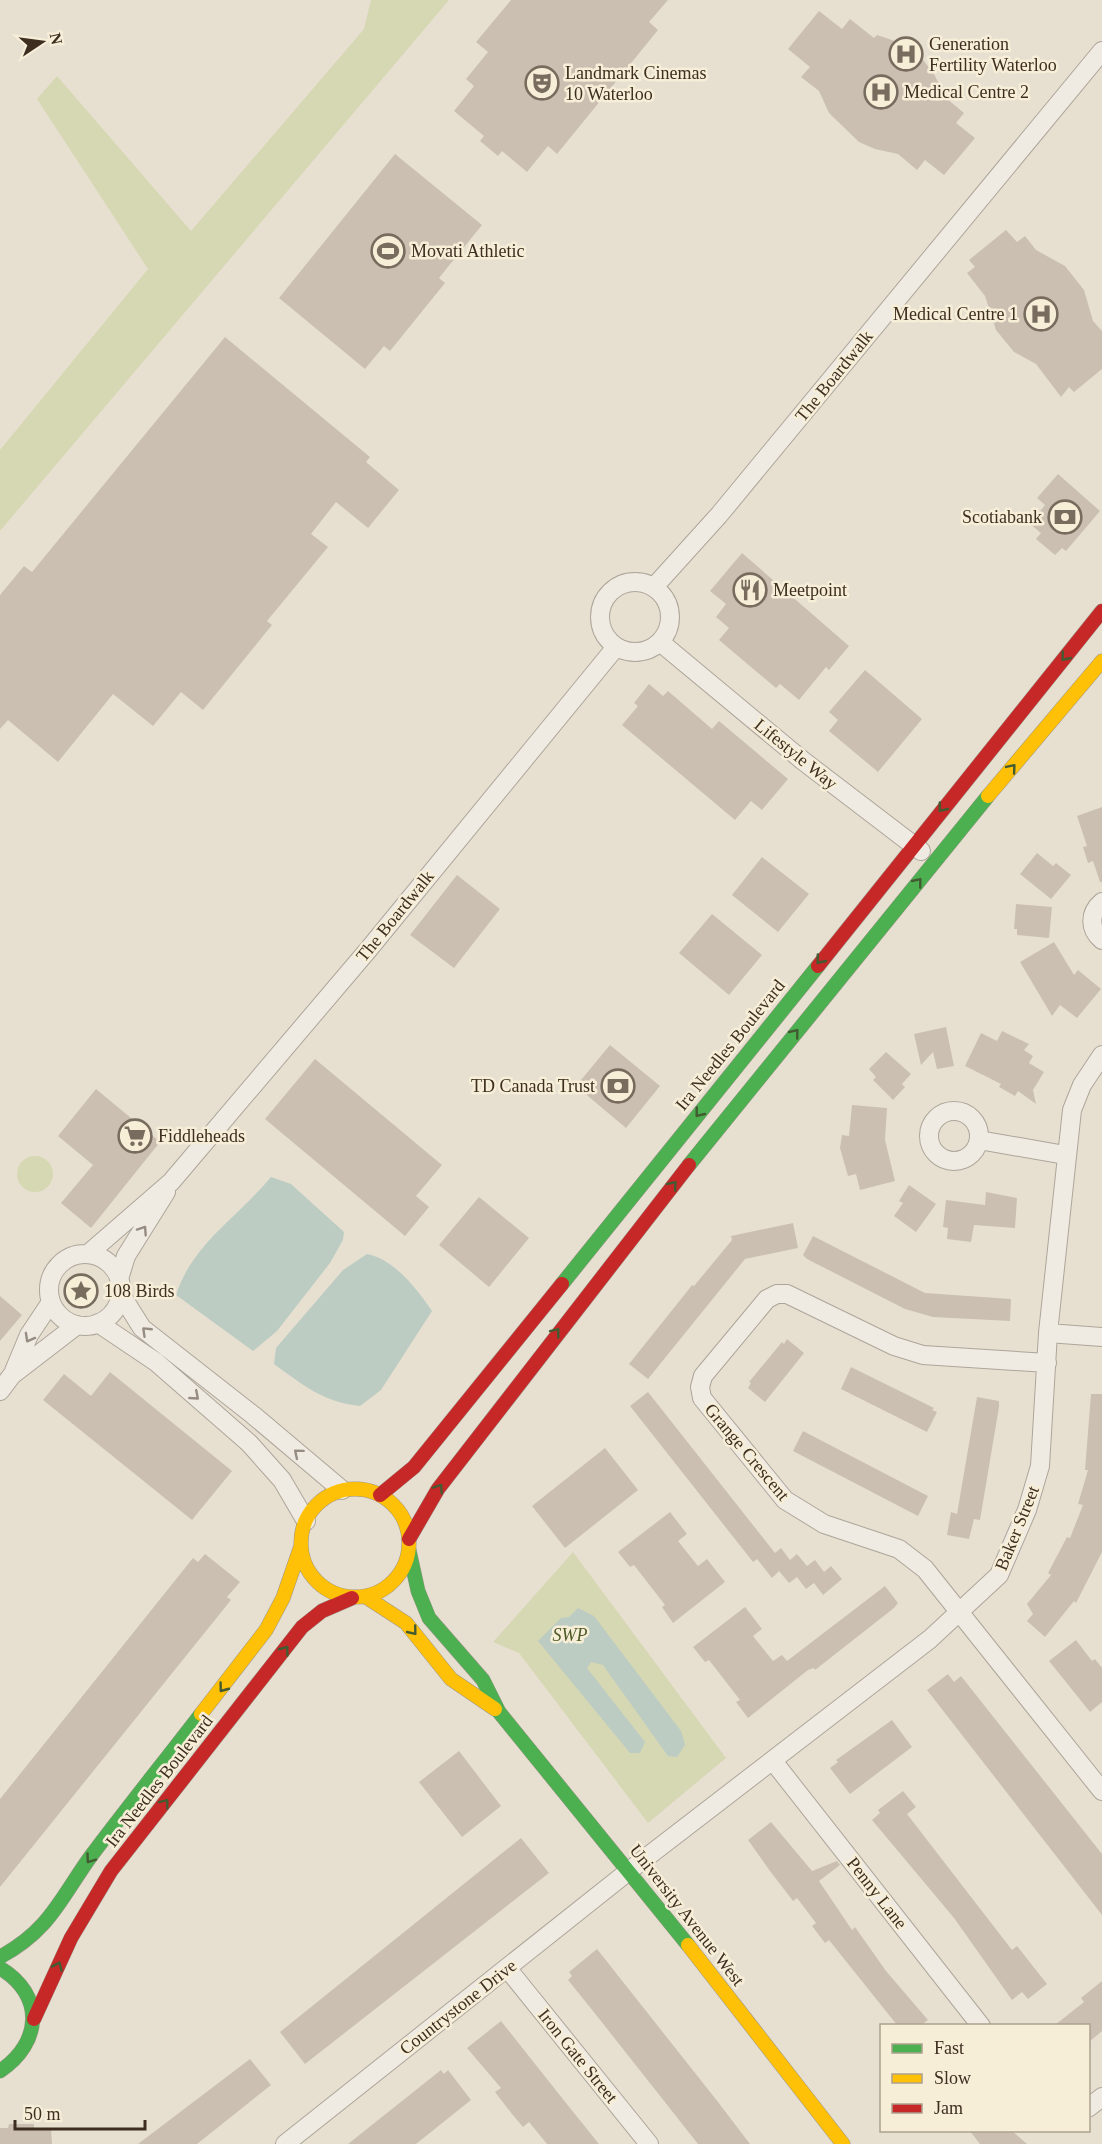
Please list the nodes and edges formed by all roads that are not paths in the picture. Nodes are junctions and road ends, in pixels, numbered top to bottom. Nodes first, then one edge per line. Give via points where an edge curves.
1 (1102, 51) edge
2 (654, 586) junction
3 (1102, 611) edge
4 (660, 642) junction
5 (616, 647) junction
6 (1102, 661) edge
7 (912, 846) junction
8 (934, 861) junction
9 (1102, 902) edge
10 (1102, 940) edge
11 (1102, 1055) edge
12 (979, 1140) dead end
13 (1065, 1155) junction
14 (171, 1182) junction
15 (88, 1254) junction
16 (120, 1286) junction
17 (51, 1302) junction
18 (98, 1323) junction
19 (77, 1325) junction
20 (1048, 1334) junction
21 (1102, 1337) edge
22 (1047, 1363) junction
23 (12, 1375) junction
24 (0, 1391) edge
25 (342, 1490) junction
26 (380, 1495) junction
27 (306, 1521) junction
28 (409, 1544) junction
29 (301, 1546) junction
30 (366, 1597) junction
31 (352, 1598) junction
32 (959, 1610) junction
33 (499, 1712) junction
34 (773, 1761) junction
35 (1102, 1791) edge
36 (630, 1870) junction
37 (0, 1957) edge
38 (0, 1968) edge
39 (507, 1968) junction
40 (34, 2019) junction
41 (980, 2024) edge
42 (0, 2071) edge
43 (1102, 2097) edge
44 (1090, 2107) edge
45 (285, 2144) edge
46 (648, 2144) edge
47 (843, 2144) edge

1 - 2 street, The Boardwalk via 719,515
2 - 4 street via 670,612 669,627
2 - 5 street via 628,582 607,596 600,621 605,635
3 -> 7 main road, Ira Needles Boulevard
4 - 5 street via 649,650 636,652
4 - 7 street, Lifestyle Way
5 - 14 street, The Boardwalk via 368,950
8 -> 6 main road
7 - 8 street, Lifestyle Way
7 -> 26 main road, Ira Needles Boulevard via 414,1467
28 -> 8 main road via 438,1489 517,1383
9 - 10 street via 1094,911 1092,924
11 - 13 street, Baker Street via 1082,1085 1072,1110
12 - 13 street
13 - 20 street, Baker Street
14 - 15 street, The Boardwalk
16 -> 14 street, The Boardwalk via 126,1256
15 - 16 street via 107,1262
15 - 17 street via 67,1259 58,1266 50,1284
16 - 18 street via 113,1312
25 -> 16 street via 142,1328
17 - 19 street via 66,1320
17 -> 23 street via 29,1335
18 - 19 street
18 -> 27 street via 156,1362 249,1443 282,1480
19 - 23 street
20 - 21 street
20 - 22 street, Baker Street
22 - 32 street, Baker Street via 1040,1466 1027,1510 999,1575
22 - 32 street, Grange Crescent via 923,1355 894,1346 787,1294 777,1294 767,1299 703,1376 702,1398 785,1500 824,1524 899,1549 926,1569
23 - 24 street
25 - 26 main road
25 - 27 main road via 314,1507
26 - 28 main road via 399,1514
27 - 29 main road
28 - 30 main road via 404,1566 395,1580
28 - 33 main road, University Avenue West via 418,1591 429,1618 483,1680
29 - 31 main road via 304,1562 322,1587
29 -> 37 main road, Ira Needles Boulevard via 283,1598 266,1630 90,1858 49,1919 24,1944
30 - 31 main road
30 -> 33 main road, University Avenue West via 406,1623 451,1679
40 -> 31 main road, Ira Needles Boulevard via 71,1938 111,1871 302,1627 322,1611
32 - 34 street, Baker Street via 930,1639
32 - 35 street
33 - 36 main road, University Avenue West
34 - 36 street, Baker Street
34 - 41 street, Penny Lane
36 - 39 street, Countrystone Drive
36 - 47 main road, University Avenue West
38 - 40 main road via 21,1983
39 - 45 street, Countrystone Drive
39 - 46 street, Iron Gate Street
40 - 42 main road, Ira Needles Boulevard via 23,2054
43 - 44 street

